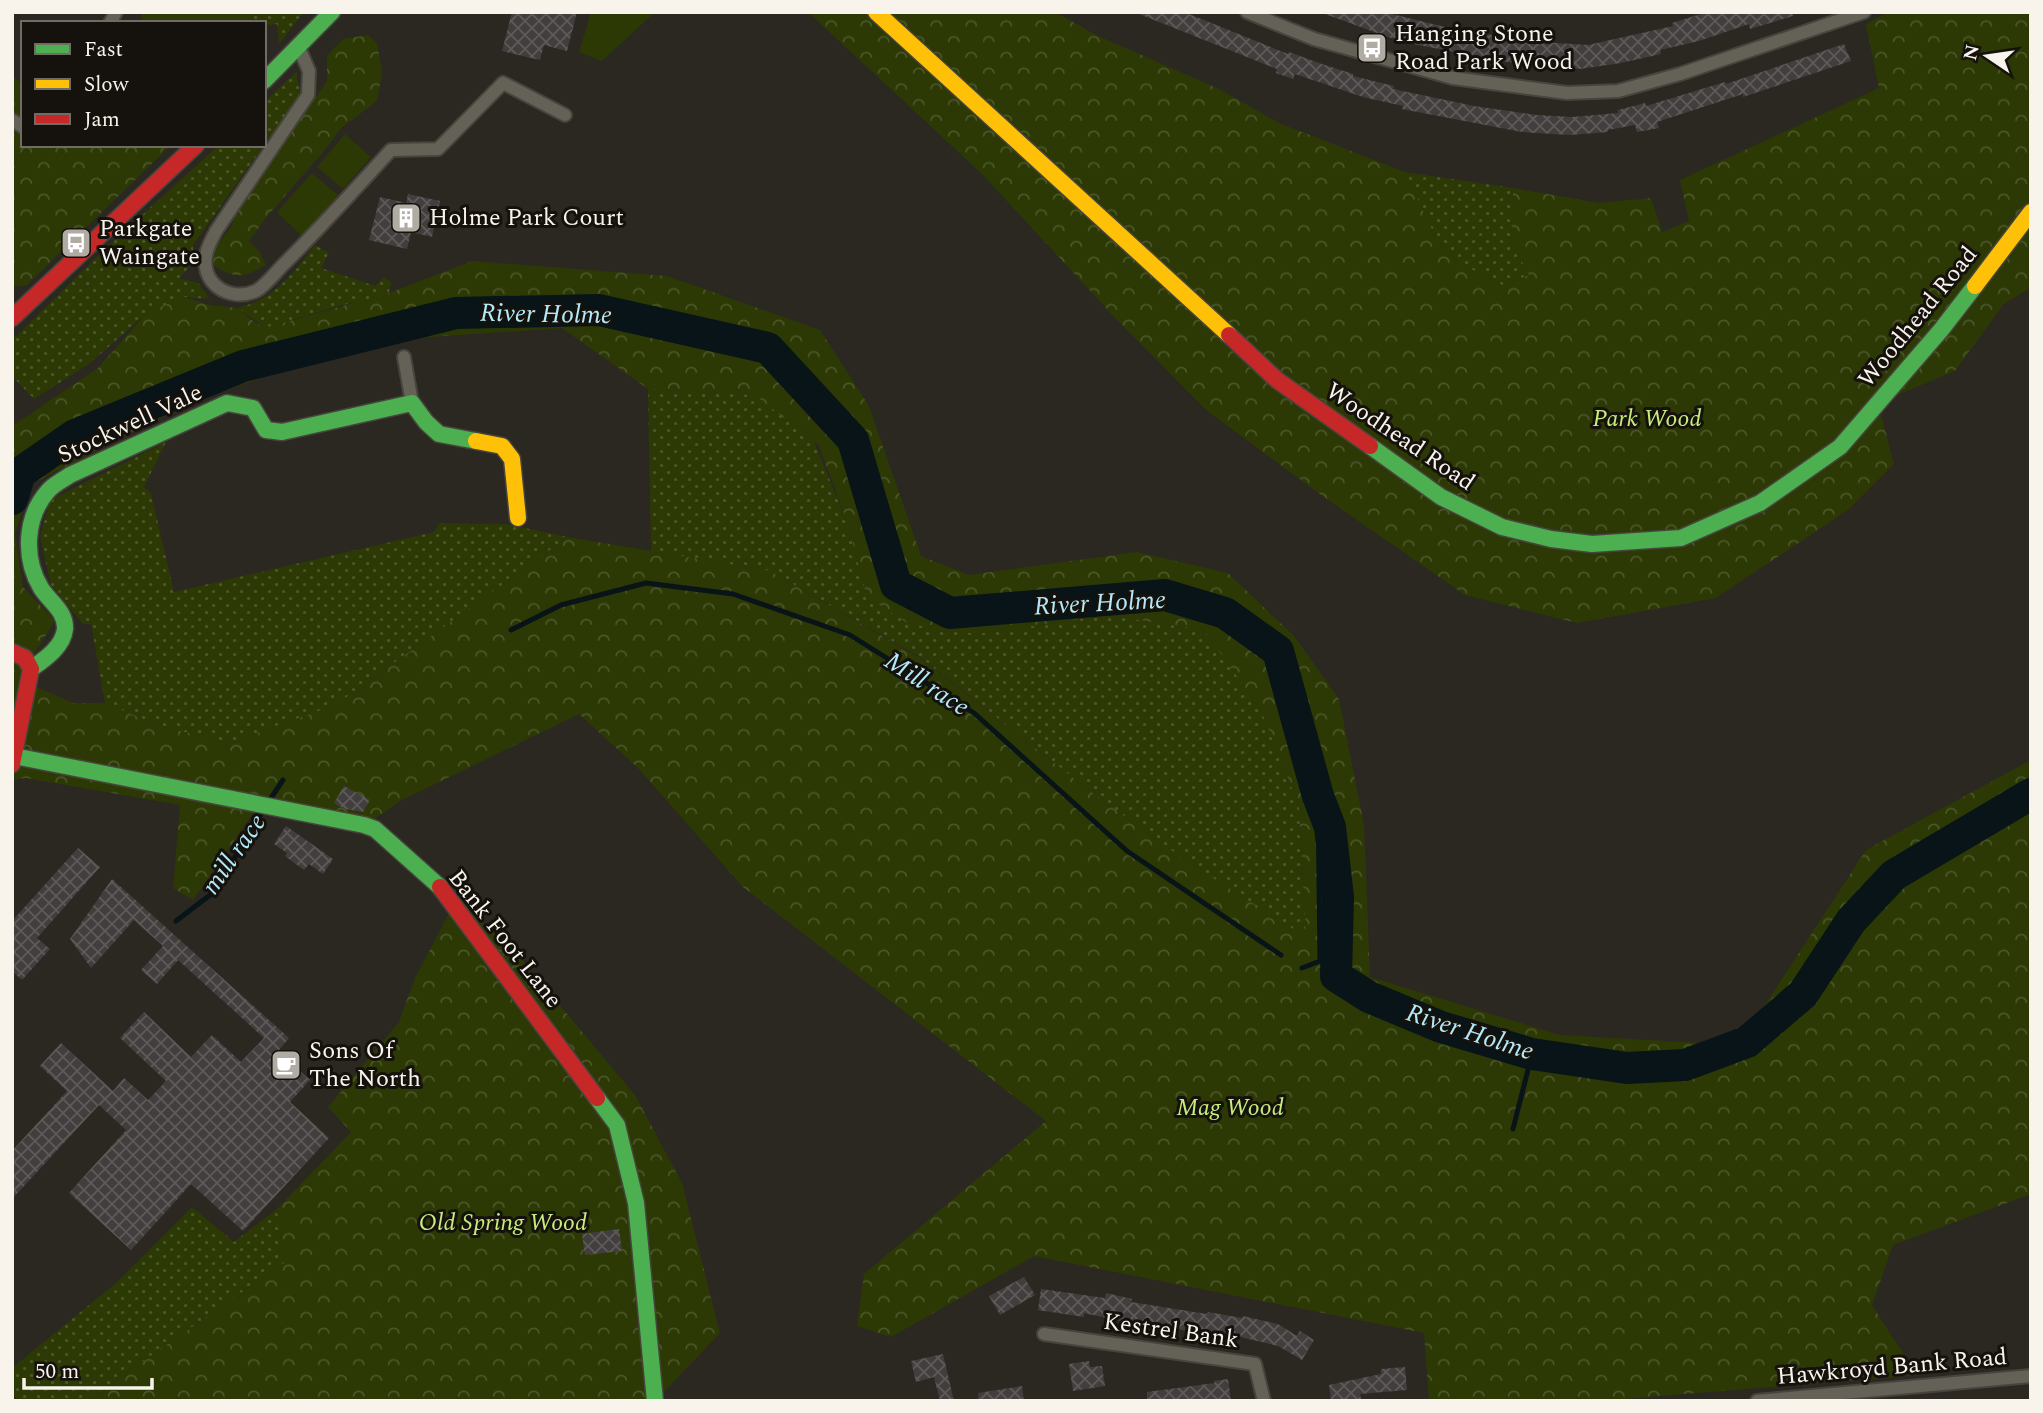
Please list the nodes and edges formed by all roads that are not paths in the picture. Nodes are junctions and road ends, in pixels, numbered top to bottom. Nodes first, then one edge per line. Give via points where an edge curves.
1 (332, 12) edge
2 (876, 12) edge
3 (1247, 12) edge
4 (1864, 12) edge
5 (299, 48) junction
6 (266, 79) edge
7 (565, 115) dead end
8 (194, 147) edge
9 (2031, 212) edge
10 (12, 318) edge
11 (404, 357) dead end
12 (412, 403) junction
13 (518, 518) dead end
14 (15, 653) edge
15 (31, 669) junction
16 (13, 760) edge
17 (1044, 1334) dead end
18 (2031, 1376) edge
19 (655, 1401) edge
20 (1264, 1401) edge
21 (1757, 1401) edge

1 - 5 main road
2 - 9 main road, Woodhead Road via 1277,380 1441,497 1502,527 1551,539 1592,544 1681,538 1760,503 1840,447 1941,330
3 - 4 street via 1314,39 1453,78 1567,93 1618,91
5 - 6 main road
5 - 7 street via 309,71 308,95 216,231 206,253 210,282 224,292 237,295 258,290 391,150 438,149 503,83
8 - 10 main road
11 - 12 street
12 - 13 main road via 439,433 502,446 512,459
12 - 15 main road, Stockwell Vale via 282,432 266,430 253,408 228,403 70,475 49,489 37,505 29,560 40,587 66,626 58,649
14 - 15 main road via 25,658
15 - 16 main road
16 - 19 main road, Bank Foot Lane via 364,825 375,829 438,884 617,1125 636,1203
17 - 20 street, Kestrel Bank via 1255,1364
18 - 21 street, Hawkroyd Bank Road

